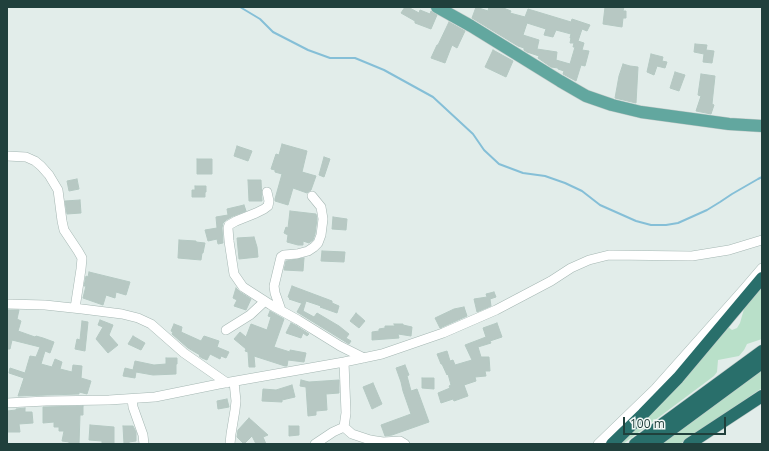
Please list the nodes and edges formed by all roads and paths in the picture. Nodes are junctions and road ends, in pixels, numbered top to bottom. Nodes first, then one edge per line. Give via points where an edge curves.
1 (437, 7) edge
2 (762, 126) edge
3 (7, 156) edge
4 (267, 192) dead end
5 (312, 196) dead end
6 (762, 240) edge
7 (762, 268) edge
8 (762, 278) edge
9 (265, 301) junction
10 (7, 304) edge
11 (75, 308) junction
12 (280, 310) junction
13 (226, 330) dead end
14 (762, 351) edge
15 (364, 358) junction
16 (344, 362) junction
17 (762, 363) edge
18 (231, 382) junction
19 (762, 396) edge
20 (132, 399) junction
21 (7, 403) edge
22 (344, 427) junction
23 (144, 444) edge
24 (230, 444) edge
25 (315, 444) edge
26 (405, 444) edge
27 (598, 444) edge
28 (612, 444) edge
29 (635, 444) edge
30 (652, 444) edge
31 (689, 444) edge

1 - 2 main road via 586,96 641,112
3 - 11 street via 26,157 35,161 50,175 58,190 64,230 82,258
4 - 9 street via 268,206 229,225 228,231 234,274 243,287
5 - 12 street via 321,207 321,235 318,243 308,251 282,257 274,286
6 - 15 street via 729,250 692,256 609,255 589,260 502,307 443,333
7 - 27 street via 655,389
8 - 28 highway via 678,378
9 - 12 street
9 - 13 street via 250,315
10 - 11 street
11 - 18 street via 122,314 146,321 184,353
12 - 15 street
14 - 29 highway
15 - 16 street
16 - 18 street
16 - 22 street
17 - 30 highway
18 - 20 street
18 - 24 street via 236,401
19 - 31 highway
20 - 21 street
20 - 23 street
22 - 25 street
22 - 26 street via 352,434 370,440 400,441

